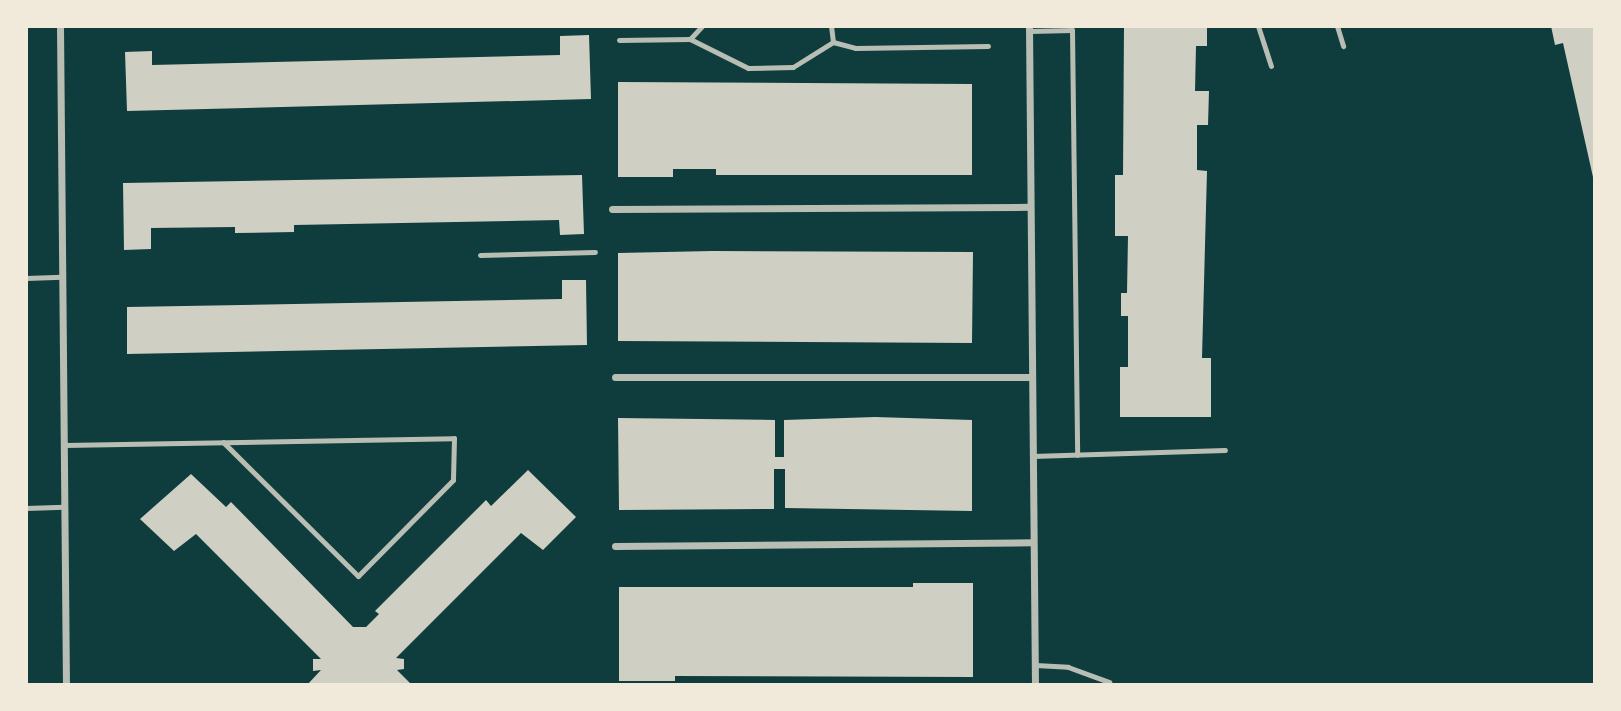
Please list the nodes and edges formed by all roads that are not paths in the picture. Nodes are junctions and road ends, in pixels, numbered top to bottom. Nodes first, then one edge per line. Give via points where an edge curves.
1 (60, 26) edge
2 (702, 26) edge
3 (831, 26) edge
4 (1258, 26) edge
5 (1337, 26) edge
6 (1029, 29) edge
7 (690, 39) junction
8 (619, 40) dead end
9 (833, 42) junction
10 (988, 46) dead end
11 (1343, 46) dead end
12 (1271, 66) dead end
13 (1028, 207) junction
14 (612, 209) dead end
15 (595, 252) dead end
16 (480, 255) dead end
17 (26, 278) edge
18 (62, 278) junction
19 (615, 377) dead end
20 (1031, 377) junction
21 (223, 442) junction
22 (64, 445) junction
23 (1225, 450) dead end
24 (1077, 455) junction
25 (1032, 456) junction
26 (64, 507) junction
27 (26, 508) edge
28 (1033, 542) junction
29 (615, 546) dead end
30 (1035, 665) junction
31 (1110, 682) dead end
32 (66, 685) edge
33 (1035, 685) edge

1 - 18 street
2 - 7 lane
3 - 9 lane
4 - 12 lane
5 - 11 lane
6 - 13 street
6 - 24 lane via 1072,30
7 - 8 lane
7 - 9 lane via 730,63 768,69 809,61
9 - 10 lane via 855,48
13 - 14 street
13 - 20 street
15 - 16 lane
17 - 18 lane
18 - 22 street
19 - 20 street
20 - 25 street
21 - 21 lane via 358,576 453,480 454,438
21 - 22 lane
22 - 26 street
23 - 24 lane
24 - 25 lane
25 - 28 street
26 - 27 lane
26 - 32 street
28 - 29 street
28 - 30 street
30 - 31 lane via 1068,667
30 - 33 street

